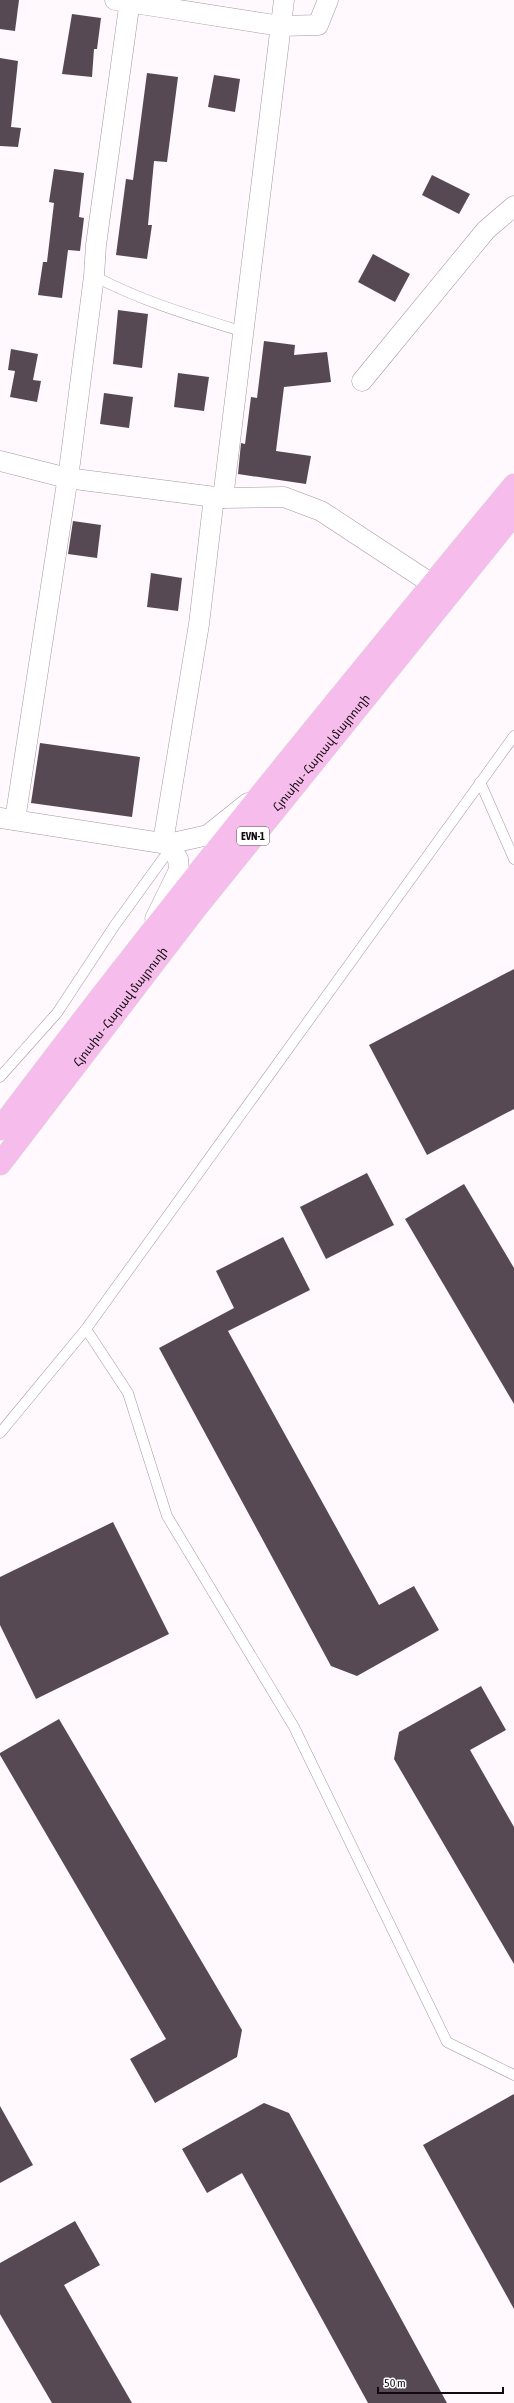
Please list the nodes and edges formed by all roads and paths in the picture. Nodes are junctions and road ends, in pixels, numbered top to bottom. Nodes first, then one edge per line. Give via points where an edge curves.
1 (284, 0) edge
2 (328, 0) edge
3 (125, 1) edge
4 (281, 26) junction
5 (514, 207) edge
6 (94, 276) junction
7 (244, 332) junction
8 (362, 381) dead end
9 (0, 461) edge
10 (67, 478) junction
11 (514, 485) edge
12 (219, 498) junction
13 (514, 514) edge
14 (432, 584) junction
15 (514, 736) edge
16 (480, 782) junction
17 (265, 789) junction
18 (8, 819) edge
19 (167, 845) junction
20 (514, 858) edge
21 (148, 934) junction
22 (0, 1077) edge
23 (0, 1129) edge
24 (0, 1164) edge
25 (86, 1328) junction
26 (0, 1433) edge
27 (514, 2075) edge

1 - 4 street
2 - 4 street via 318,25
3 - 4 street
3 - 6 street
4 - 7 street
5 - 8 street via 486,230
6 - 7 lane via 121,290 168,308
6 - 10 street
7 - 12 street
9 - 10 street
10 - 12 street
10 - 18 street
11 - 14 highway, Հյուսիս - Հարավ մայրուղի / EVN-1
12 - 14 street via 284,497 321,511
12 - 19 street via 198,624
13 - 24 highway, Հյուսիս - Հարավ մայրուղի / EVN-1 via 196,908
14 - 17 highway, Հյուսիս - Հարավ մայրուղի / EVN-1
15 - 16 lane
16 - 20 lane
16 - 25 lane
17 - 19 street via 208,835
17 - 21 highway, Հյուսիս - Հարավ մայրուղի / EVN-1
18 - 19 street
19 - 21 street via 178,859 179,870
19 - 22 lane via 57,1013
21 - 23 highway, Հյուսիս - Հարավ մայրուղի / EVN-1
25 - 26 lane
25 - 27 lane via 128,1392 167,1516 294,1727 447,2042

